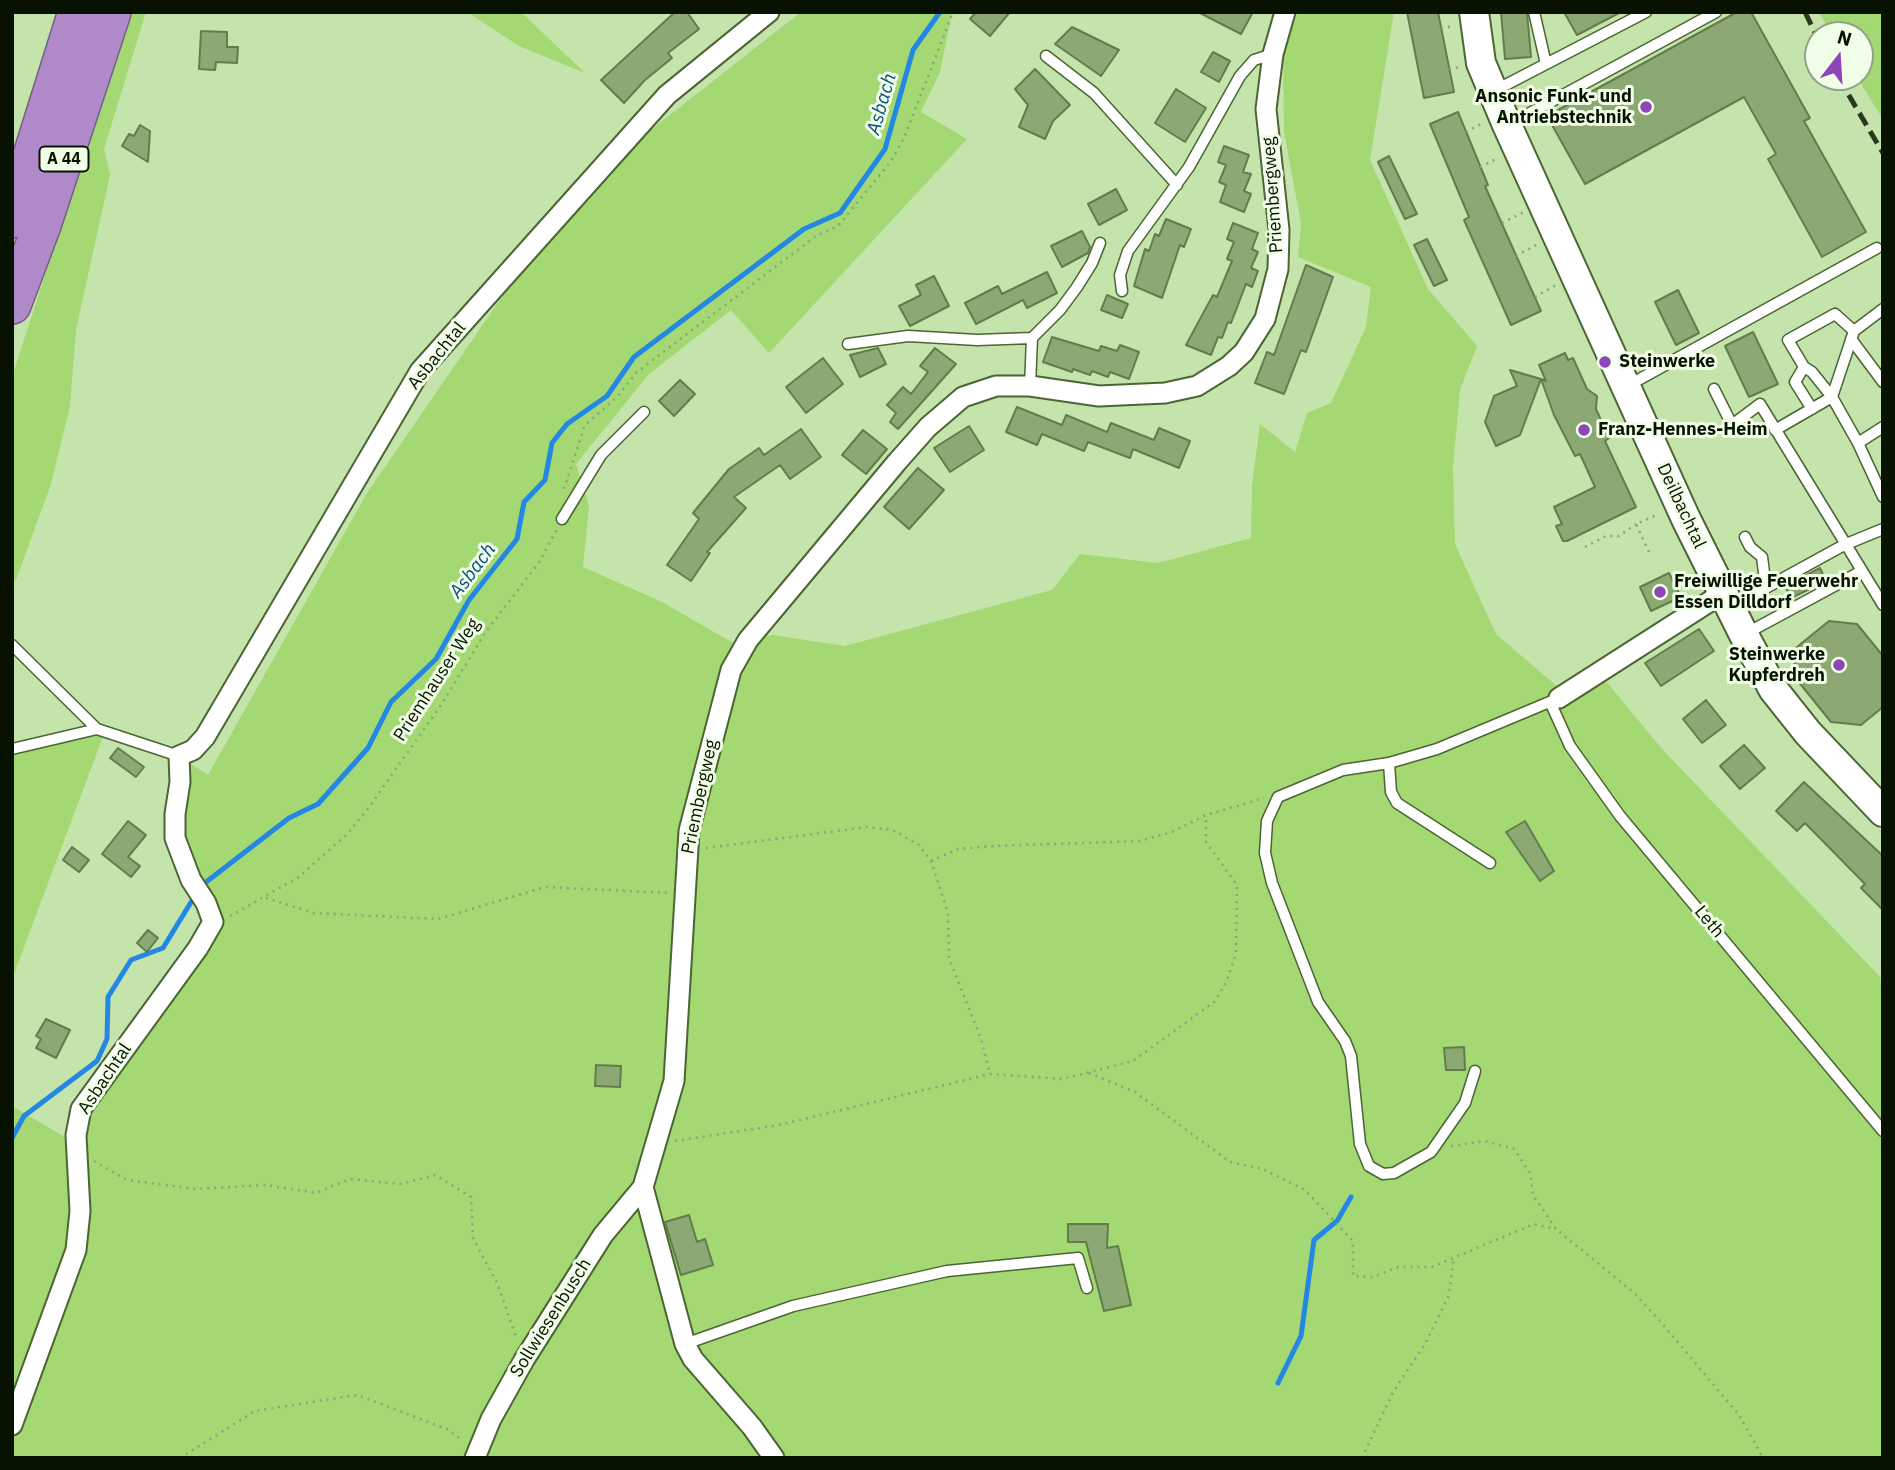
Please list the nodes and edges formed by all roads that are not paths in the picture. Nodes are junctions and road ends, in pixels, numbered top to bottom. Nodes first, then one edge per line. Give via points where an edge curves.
1 (77, 12) edge
2 (112, 12) edge
3 (769, 12) edge
4 (1285, 12) edge
5 (1474, 12) edge
6 (1534, 12) edge
7 (1646, 12) edge
8 (1716, 12) edge
9 (1273, 54) junction
10 (1046, 56) dead end
11 (1546, 64) junction
12 (1493, 92) junction
13 (1507, 125) junction
14 (1177, 185) junction
15 (12, 219) edge
16 (1100, 243) dead end
17 (1877, 248) dead end
18 (1122, 291) dead end
19 (12, 305) edge
20 (1883, 309) edge
21 (1853, 335) junction
22 (1032, 338) junction
23 (848, 344) dead end
24 (1804, 367) junction
25 (1883, 382) edge
26 (1030, 386) junction
27 (1626, 387) junction
28 (1714, 389) dead end
29 (1832, 397) junction
30 (1812, 409) junction
31 (644, 412) dead end
32 (1883, 427) edge
33 (1775, 430) junction
34 (1858, 443) junction
35 (1883, 497) edge
36 (562, 519) road end
37 (1883, 529) edge
38 (1745, 537) dead end
39 (1844, 545) junction
40 (1860, 572) junction
41 (1766, 588) junction
42 (1727, 600) junction
43 (1883, 605) edge
44 (1744, 635) junction
45 (12, 645) edge
46 (1555, 701) junction
47 (97, 729) junction
48 (12, 749) edge
49 (179, 756) junction
50 (1389, 763) junction
51 (1883, 812) edge
52 (1490, 863) dead end
53 (1475, 1071) dead end
54 (1883, 1130) edge
55 (643, 1187) junction
56 (1087, 1288) dead end
57 (685, 1344) junction
58 (12, 1425) edge
59 (477, 1453) edge
60 (774, 1458) edge

1 - 15 highway, A 44
2 - 19 highway, A 44
3 - 49 street, Asbachtal via 667,94 420,371 205,737
4 - 9 street, Priembergweg
5 - 12 street, Deilbachtal via 1481,63
6 - 11 lane
7 - 11 lane
8 - 13 lane
9 - 14 lane via 1254,60 1240,76
9 - 26 street, Priembergweg via 1266,108 1279,250 1273,299 1255,337 1214,377 1165,393 1099,396
10 - 14 lane via 1094,93
11 - 12 lane
12 - 13 street, Deilbachtal
13 - 27 street, Deilbachtal
14 - 18 lane via 1128,251 1121,271
16 - 22 lane via 1066,302
17 - 27 lane
20 - 21 lane
21 - 24 lane via 1835,314 1788,340
21 - 25 lane
21 - 29 lane
22 - 23 lane via 908,336
22 - 26 lane
24 - 29 lane
24 - 30 lane via 1795,382
26 - 55 street, Priembergweg via 996,386 950,406 897,462 738,654 722,697 687,850 676,1067
27 - 42 street, Deilbachtal
28 - 33 lane via 1732,425 1760,404
29 - 30 lane
29 - 34 lane
30 - 33 lane
31 - 36 lane via 601,455
32 - 34 lane
33 - 39 lane
34 - 35 lane
37 - 39 lane
38 - 41 lane via 1762,557
39 - 40 lane
39 - 41 lane
40 - 43 lane
40 - 44 lane
41 - 42 lane
42 - 44 street, Deilbachtal
42 - 46 street
44 - 51 street, Deilbachtal via 1773,689
45 - 47 lane
46 - 50 lane via 1437,749
46 - 54 lane, Leth via 1570,746 1620,816
47 - 48 lane
47 - 49 lane
49 - 58 street, Asbachtal via 175,838 213,922 87,1099 77,1120 80,1211 76,1250
50 - 52 lane via 1391,792 1397,803
50 - 53 lane via 1343,770 1278,797 1265,832 1269,868 1318,1002 1351,1056 1363,1156 1375,1171 1394,1173 1431,1152 1465,1103
55 - 57 street, Priembergweg
55 - 59 street, Sollwiesenbusch via 603,1235 524,1360
56 - 57 lane via 1077,1258 947,1271 793,1306
57 - 60 street, Priembergweg

